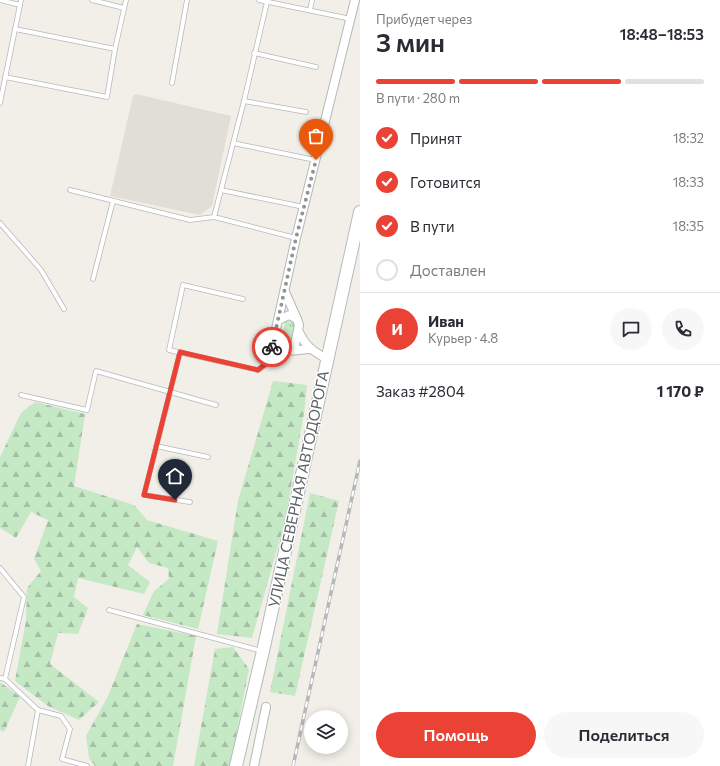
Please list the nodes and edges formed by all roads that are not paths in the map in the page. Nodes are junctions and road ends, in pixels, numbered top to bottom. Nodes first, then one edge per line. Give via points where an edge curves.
1 (0, 0) edge
2 (92, 0) edge
3 (126, 0) edge
4 (187, 0) edge
5 (261, 0) edge
6 (312, 0) edge
7 (355, 0) edge
8 (21, 2) edge
9 (267, 2) junction
10 (124, 8) junction
11 (310, 10) junction
12 (351, 19) junction
13 (15, 29) junction
14 (115, 49) junction
15 (254, 53) junction
16 (316, 67) dead end
17 (5, 77) junction
18 (172, 83) dead end
19 (244, 100) junction
20 (0, 103) edge
21 (306, 112) dead end
22 (233, 143) junction
23 (316, 160) junction
24 (70, 190) dead end
25 (221, 190) junction
26 (113, 201) junction
27 (304, 207) junction
28 (360, 212) edge
29 (214, 217) junction
30 (0, 223) edge
31 (296, 238) junction
32 (93, 279) dead end
33 (285, 292) junction
34 (243, 299) dead end
35 (64, 309) dead end
36 (297, 318) junction
37 (279, 320) junction
38 (299, 332) junction
39 (274, 338) junction
40 (311, 349) junction
41 (286, 351) junction
42 (180, 352) junction
43 (327, 359) junction
44 (269, 361) junction
45 (170, 392) junction
46 (21, 395) dead end
47 (216, 405) dead end
48 (156, 446) junction
49 (208, 457) dead end
50 (190, 502) dead end
51 (0, 568) edge
52 (110, 610) dead end
53 (263, 651) junction
54 (0, 678) edge
55 (5, 679) junction
56 (266, 707) dead end
57 (38, 710) junction
58 (28, 766) edge
59 (86, 766) edge
60 (236, 766) edge
61 (254, 766) edge

1 - 8 lane
2 - 10 lane
3 - 10 lane
4 - 18 lane
5 - 9 lane
6 - 11 lane
7 - 12 street
8 - 13 lane
9 - 11 lane
9 - 15 lane
10 - 14 lane
11 - 12 lane
12 - 23 street
13 - 14 lane
13 - 17 lane
14 - 17 lane via 107,97
15 - 16 lane
15 - 19 lane
17 - 20 lane
19 - 21 lane
19 - 22 lane
22 - 23 lane
22 - 25 lane
23 - 27 street
24 - 26 lane
25 - 27 lane
25 - 29 lane
26 - 29 lane via 190,220
26 - 32 lane
27 - 31 street
28 - 43 main road, УЛИЦА СЕВЕРНАЯ АВТОДОРОГА
29 - 31 lane
30 - 35 lane via 41,270
31 - 33 street
33 - 36 street
33 - 37 street
34 - 42 lane via 183,284 169,350
36 - 37 street via 289,315
36 - 38 street
37 - 39 street
38 - 40 street
38 - 41 street via 295,345
39 - 41 street
39 - 44 lane
40 - 41 street
40 - 43 street
41 - 44 lane
42 - 44 lane via 258,370
42 - 45 lane
43 - 53 main road, УЛИЦА СЕВЕРНАЯ АВТОДОРОГА
45 - 46 lane via 96,371 87,410
45 - 47 lane
45 - 48 lane
48 - 49 lane
48 - 50 lane via 144,495
51 - 55 lane via 24,597
52 - 53 lane
53 - 60 main road, УЛИЦА СЕВЕРНАЯ АВТОДОРОГА
54 - 55 lane
55 - 57 lane
56 - 61 street
57 - 58 lane
57 - 59 lane via 61,716 70,729 62,759

